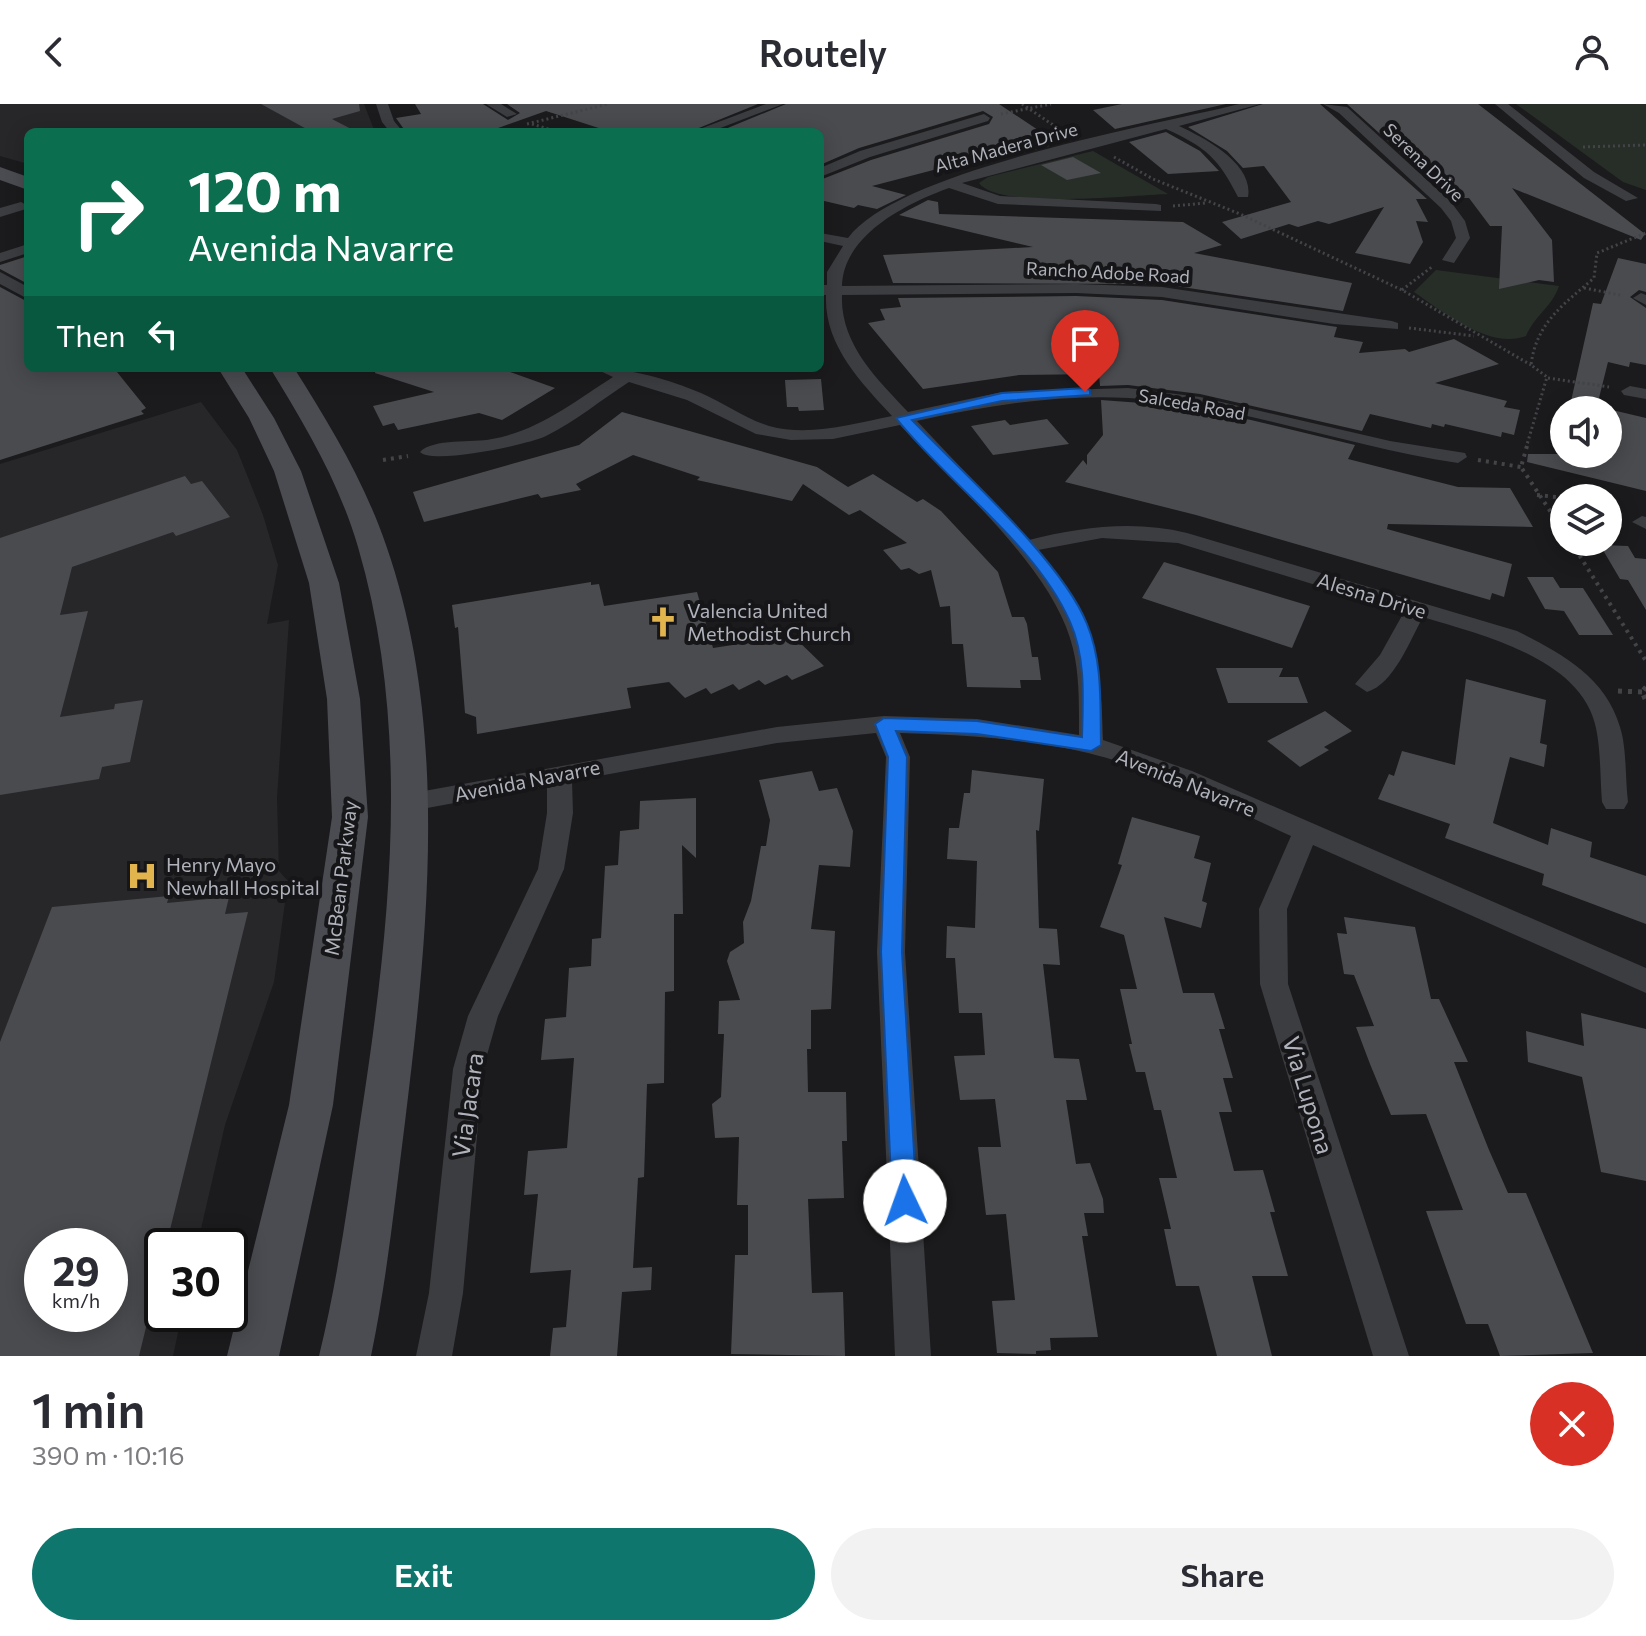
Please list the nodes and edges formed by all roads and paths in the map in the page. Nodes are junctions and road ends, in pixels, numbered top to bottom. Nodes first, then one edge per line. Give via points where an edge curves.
1 (382, 104) edge
2 (492, 104) edge
3 (608, 104) edge
4 (734, 104) edge
5 (777, 104) edge
6 (1022, 104) edge
7 (1051, 104) edge
8 (1254, 104) edge
9 (1329, 104) edge
10 (1501, 104) edge
11 (1028, 109) junction
12 (754, 111) junction
13 (511, 114) joint
14 (984, 118) joint
15 (529, 123) junction
16 (520, 125) dead end
17 (1167, 125) junction
18 (393, 128) edge
19 (545, 128) edge
20 (709, 128) edge
21 (1062, 132) dead end
22 (1646, 145) edge
23 (1611, 146) junction
24 (1582, 147) dead end
25 (1620, 152) dead end
26 (1116, 158) dead end
27 (824, 171) edge
28 (0, 173) edge
29 (24, 182) edge
30 (945, 182) junction
31 (1243, 194) dead end
32 (0, 198) edge
33 (1631, 198) dead end
34 (1210, 202) junction
35 (24, 208) edge
36 (24, 208) edge
37 (1156, 208) joint
38 (0, 213) edge
39 (1646, 233) edge
40 (824, 238) edge
41 (851, 243) junction
42 (24, 249) edge
43 (0, 258) edge
44 (1449, 260) joint
45 (0, 277) edge
46 (1584, 288) junction
47 (825, 290) edge
48 (1402, 290) junction
49 (24, 292) edge
50 (1643, 299) edge
51 (1392, 326) joint
52 (1479, 337) junction
53 (1531, 365) junction
54 (233, 372) edge
55 (285, 372) edge
56 (617, 372) edge
57 (628, 375) junction
58 (1547, 377) junction
59 (1638, 393) edge
60 (903, 418) junction
61 (429, 452) dead end
62 (1458, 457) joint
63 (1521, 467) junction
64 (1537, 495) junction
65 (1550, 496) edge
66 (1550, 513) edge
67 (1025, 547) junction
68 (1580, 556) edge
69 (1417, 608) junction
70 (1646, 661) edge
71 (1367, 684) dead end
72 (1646, 687) edge
73 (1646, 701) edge
74 (884, 724) junction
75 (1091, 745) junction
76 (560, 774) junction
77 (411, 802) junction
78 (1615, 802) dead end
79 (1305, 834) junction
80 (1646, 981) edge
81 (253, 1356) edge
82 (345, 1356) edge
83 (434, 1356) edge
84 (913, 1356) edge
85 (1391, 1356) edge

1 - 18 street
2 - 13 street
3 - 15 path
4 - 12 street
5 - 12 street
6 - 11 path
7 - 11 path
8 - 17 street, Alta Madera Drive
9 - 44 street, Serena Drive via 1343,110 1446,205 1463,238
10 - 33 street via 1589,175
11 - 14 path
11 - 21 path
12 - 20 street
13 - 15 path
14 - 27 street
15 - 16 path
15 - 19 path
17 - 30 street, Alta Madera Drive
17 - 31 street via 1222,155 1239,177
22 - 23 path
23 - 24 path
23 - 25 path
26 - 34 path
28 - 29 main road
30 - 37 street via 998,200
30 - 41 street, Alta Madera Drive via 871,222
32 - 35 main road
34 - 37 path
34 - 48 path
36 - 38 street
39 - 46 path via 1597,253 1594,278
40 - 41 street
41 - 47 street, Alta Madera Drive
42 - 43 street
44 - 48 path
45 - 49 street
46 - 50 path
46 - 53 path via 1551,313 1532,341
47 - 51 street, Rancho Adobe Road via 1090,288 1180,295
47 - 60 street, Alta Madera Drive via 839,341
48 - 52 path
51 - 52 path
52 - 53 path
53 - 58 path
54 - 81 main road, McBean Parkway via 279,447 311,533 339,656 350,770 350,817 311,1105
55 - 77 main road via 339,459 372,545 401,669
56 - 57 street, Salceda Road
57 - 60 street, Salceda Road via 693,396 762,430 791,435 833,434
57 - 61 street via 538,433
58 - 59 path
58 - 63 path
60 - 62 street, Salceda Road via 1002,397 1128,393 1200,402 1390,447
60 - 67 street, Alta Madera Drive
62 - 63 path
63 - 64 path
64 - 65 path
64 - 66 path
67 - 69 street, Alesna Drive via 1085,532 1129,529 1167,535
67 - 75 street, Alta Madera Drive via 1079,622 1091,667
68 - 70 path
69 - 71 street via 1389,659
69 - 78 street, Alesna Drive via 1509,636 1560,662 1589,690 1608,726
72 - 73 path
74 - 75 street, Avenida Navarre via 977,727
74 - 76 street, Avenida Navarre via 777,735
74 - 84 street via 898,757 891,952
75 - 79 street, Avenida Navarre via 1183,777
76 - 77 street, Avenida Navarre
76 - 83 street, Via Jacara via 551,869 483,1016 468,1069 446,1293
77 - 82 main road via 394,1046
79 - 80 street, Avenida Navarre
79 - 85 street, Via Lupona via 1273,909 1274,984

